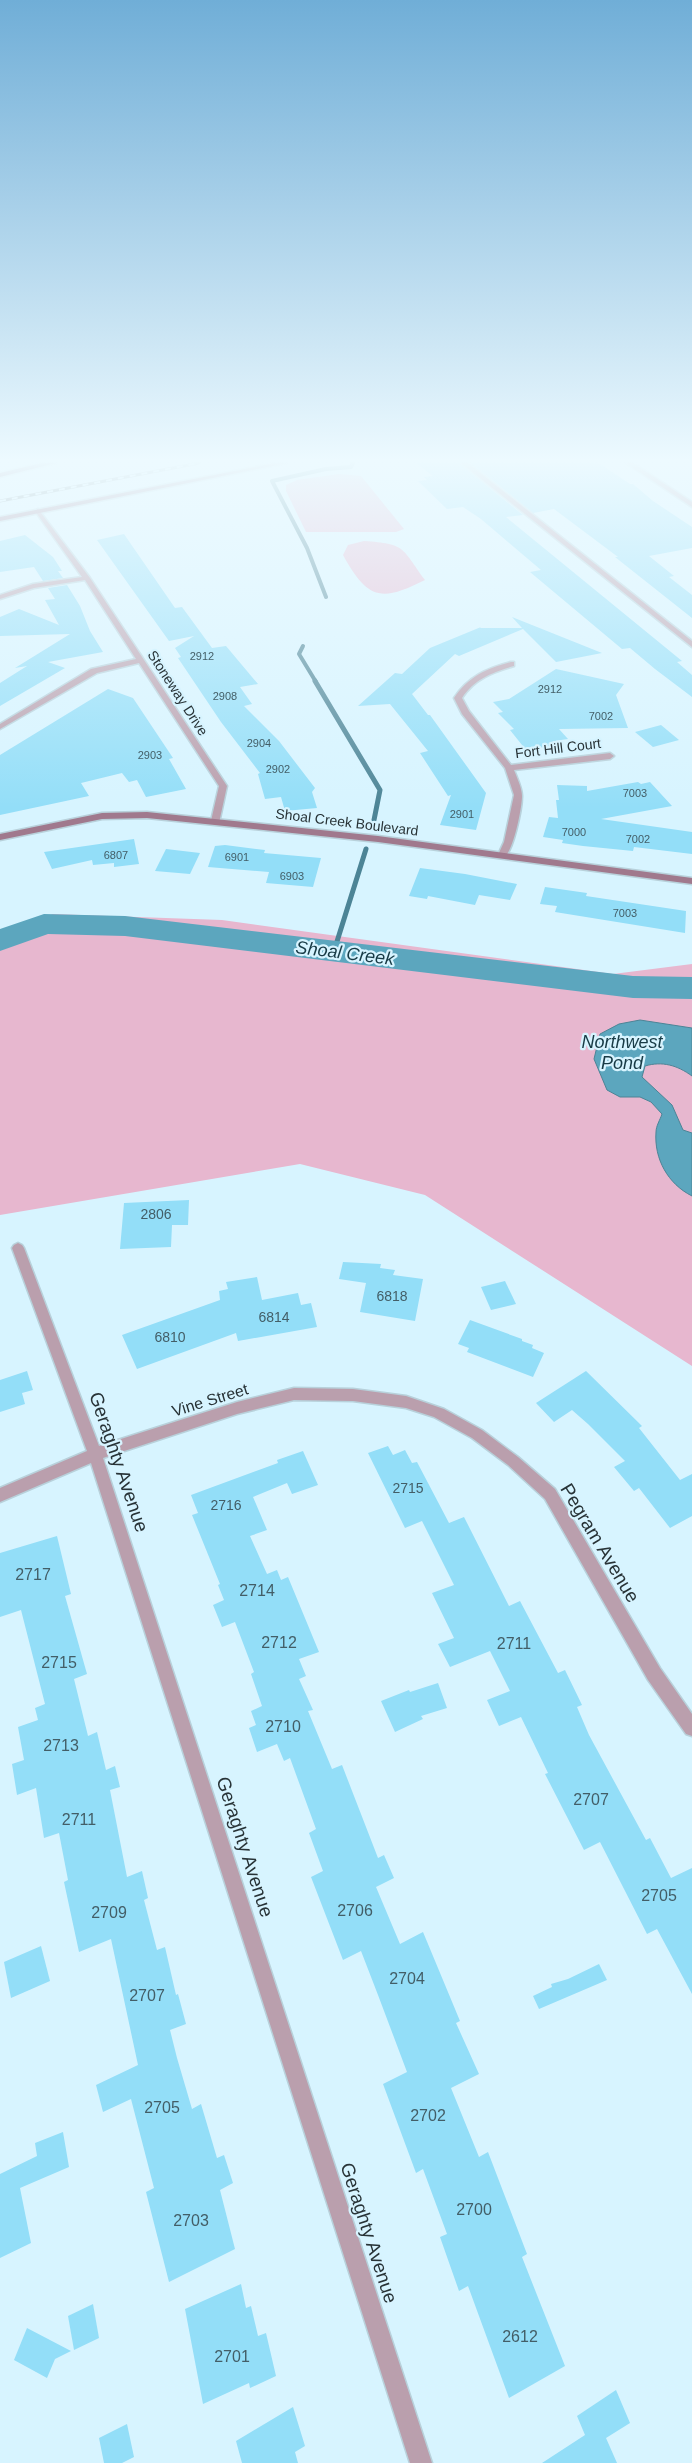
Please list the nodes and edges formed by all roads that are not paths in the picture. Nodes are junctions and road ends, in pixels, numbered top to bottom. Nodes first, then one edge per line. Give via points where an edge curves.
1 (87, 578) joint
2 (608, 578) edge
3 (0, 597) edge
4 (692, 645) edge
5 (142, 660) junction
6 (510, 664) dead end
7 (0, 727) edge
8 (610, 756) dead end
9 (509, 768) junction
10 (216, 821) junction
11 (0, 838) edge
12 (503, 855) junction
13 (692, 881) edge
14 (18, 1248) dead end
15 (439, 1413) joint
16 (95, 1454) junction
17 (0, 1495) edge
18 (692, 1728) edge
19 (421, 2463) edge

1 - 3 street via 33,586
1 - 5 street, Stoneway Drive
2 - 4 street
5 - 7 street via 94,671
5 - 10 street, Stoneway Drive via 223,786
6 - 9 street via 486,671 465,686 458,698 465,712
8 - 9 street, Fort Hill Court
9 - 12 street via 518,795 510,842
10 - 11 street, Shoal Creek Boulevard via 147,815 110,816
10 - 12 street, Shoal Creek Boulevard
12 - 13 street, Shoal Creek Boulevard
14 - 16 street, Geraghty Avenue
15 - 16 street, Vine Street via 406,1402 353,1395 294,1394 237,1408
15 - 18 street, Pegram Avenue via 477,1434 514,1461 550,1494 654,1674
16 - 17 street, Vine Street
16 - 19 street, Geraghty Avenue

